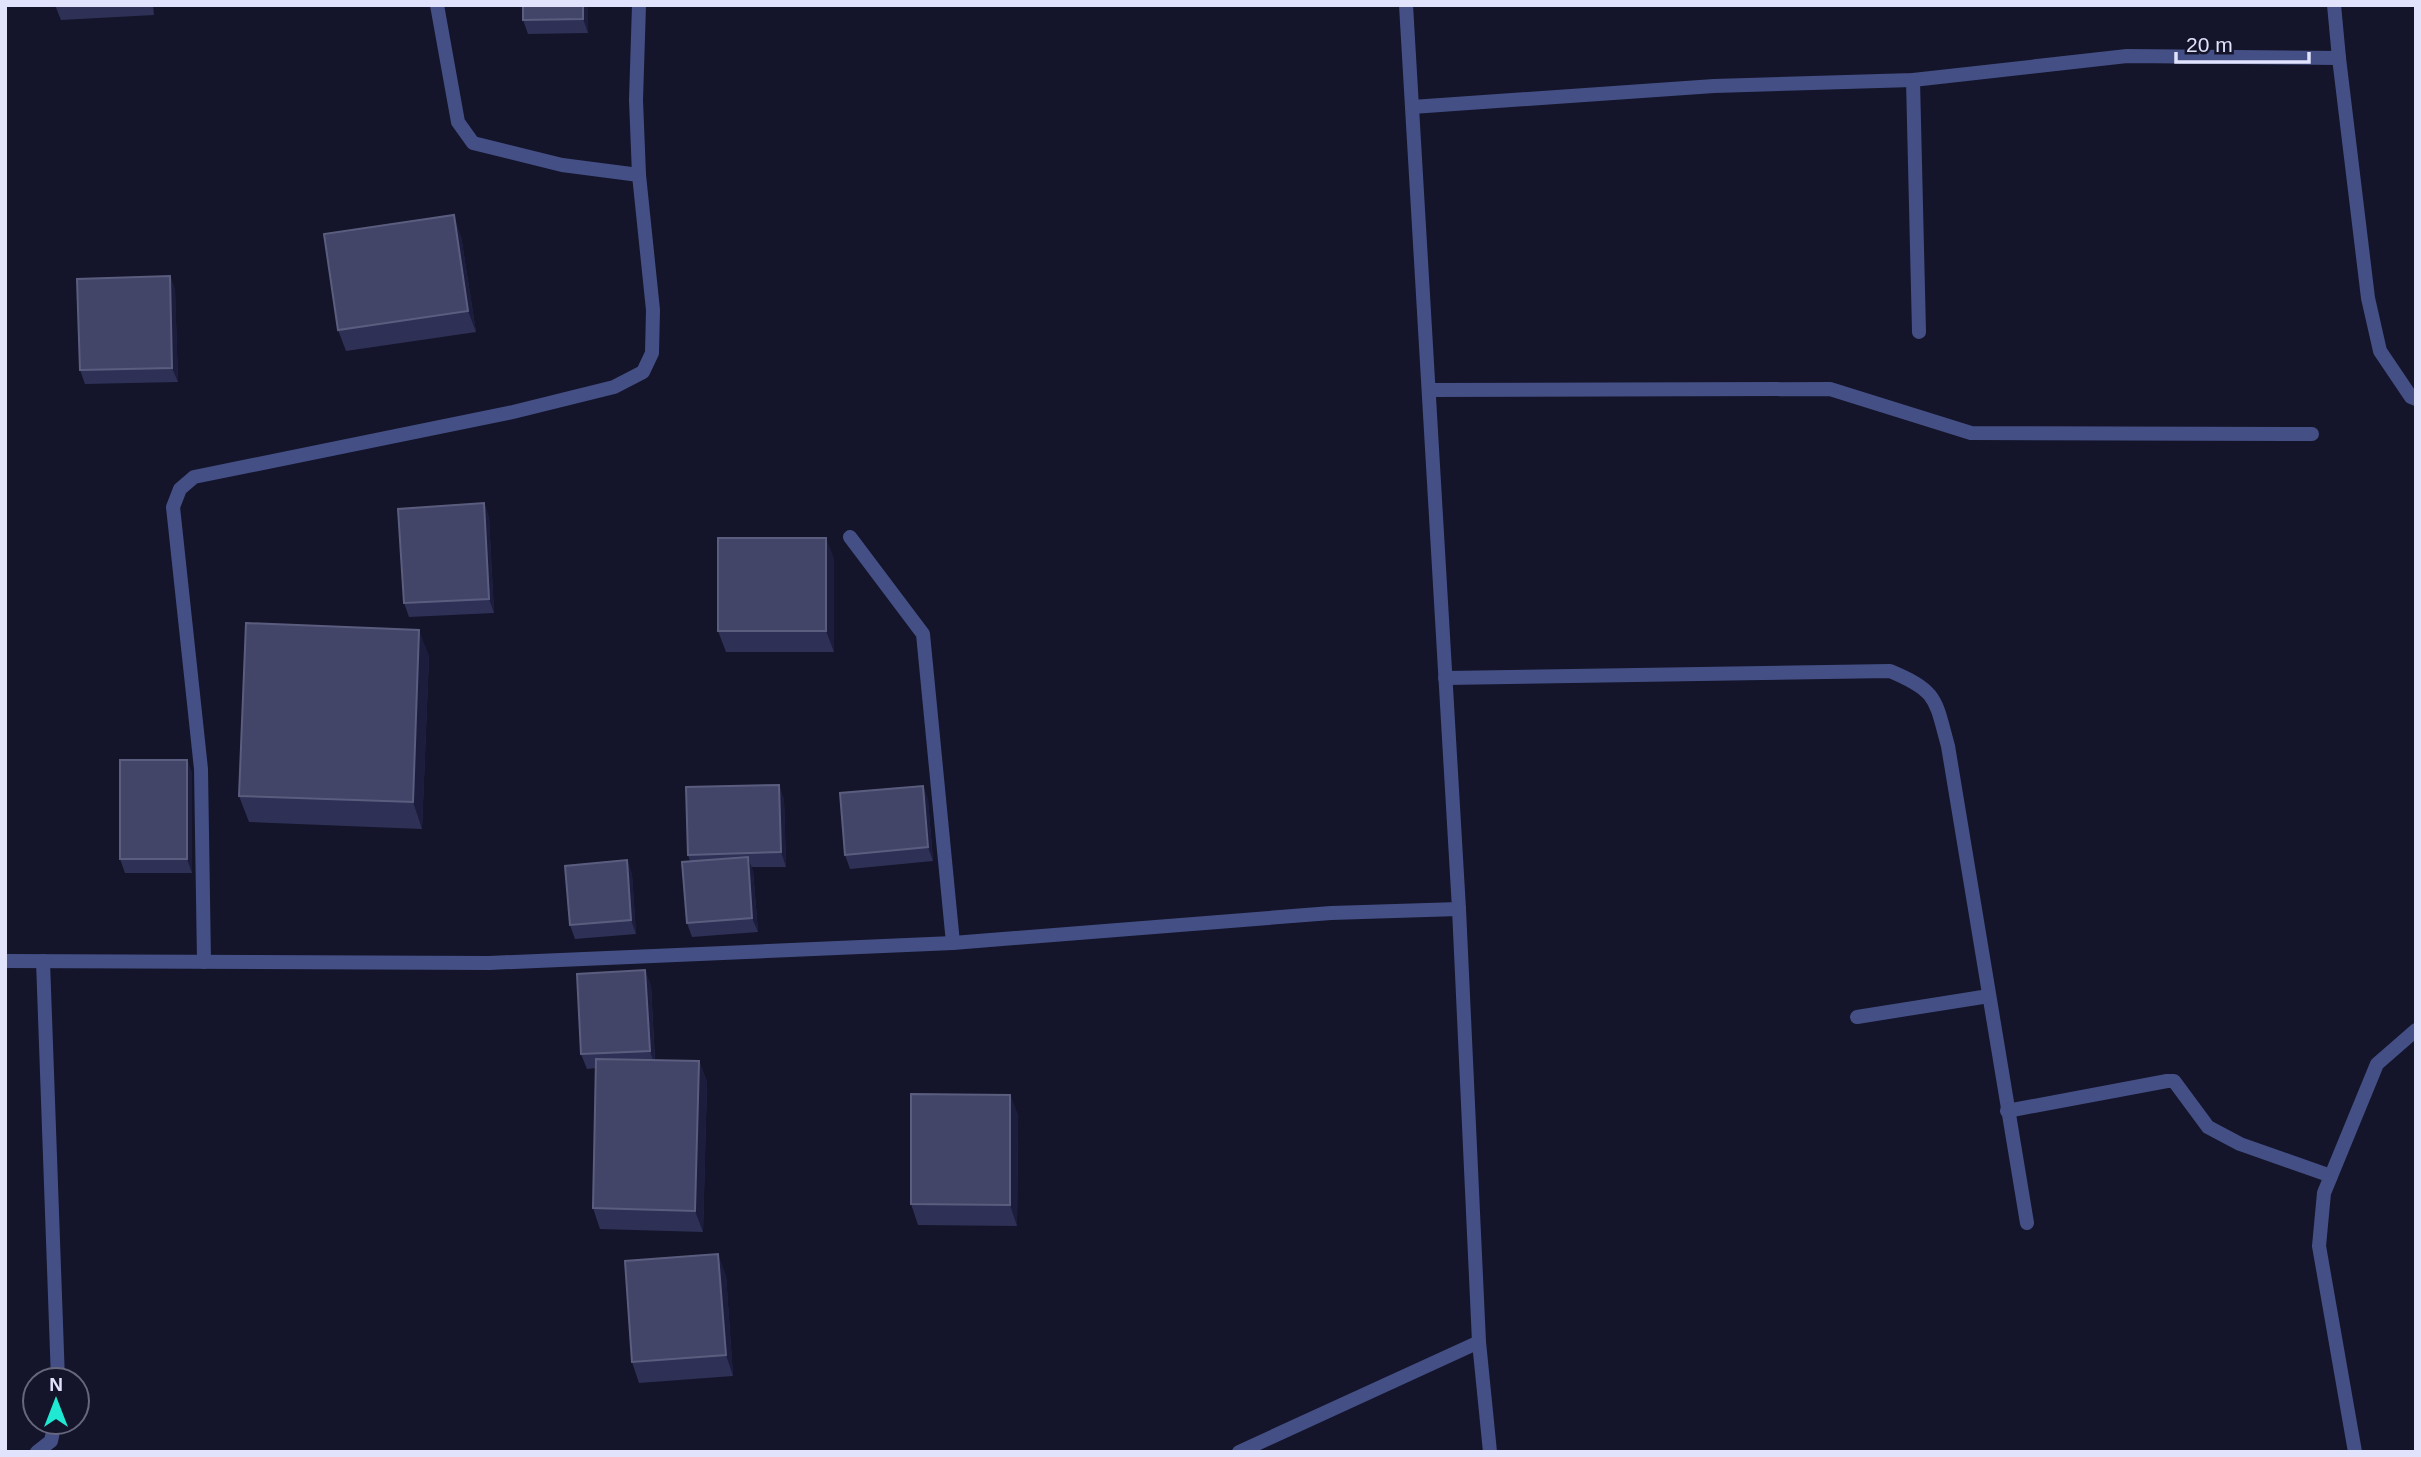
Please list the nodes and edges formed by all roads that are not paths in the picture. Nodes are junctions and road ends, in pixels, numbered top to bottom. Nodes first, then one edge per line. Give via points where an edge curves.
1 (437, 5) edge
2 (639, 5) edge
3 (1406, 5) edge
4 (2334, 5) edge
5 (2339, 58) junction
6 (1913, 80) junction
7 (1412, 107) junction
8 (639, 175) junction
9 (1919, 332) dead end
10 (1429, 390) junction
11 (2416, 399) edge
12 (2312, 434) dead end
13 (850, 537) dead end
14 (1445, 678) junction
15 (1458, 909) junction
16 (953, 943) junction
17 (5, 961) edge
18 (43, 961) junction
19 (204, 962) junction
20 (1989, 996) junction
21 (1857, 1017) dead end
22 (2416, 1030) edge
23 (2007, 1111) junction
24 (2331, 1176) junction
25 (2027, 1223) dead end
26 (1479, 1342) junction
27 (57, 1366) edge
28 (52, 1436) edge
29 (37, 1452) edge
30 (1239, 1452) edge
31 (1490, 1452) edge
32 (2355, 1452) edge

1 - 8 street via 458,122 473,143 562,164
2 - 8 street
3 - 7 street
4 - 5 street
5 - 6 street via 2127,56
5 - 11 street via 2368,298 2380,351
6 - 7 street via 1714,86
6 - 9 street
7 - 10 street
8 - 19 street via 653,310 652,353 643,372 614,387 513,412 194,477 180,489 173,507 201,769
10 - 12 street via 1830,390 1971,433
10 - 14 street
13 - 16 street via 923,634
14 - 15 street
14 - 20 street via 1890,671 1919,683 1937,703 1948,746
15 - 16 street via 1331,913
15 - 26 street
16 - 19 street via 489,963
17 - 18 street
18 - 19 street
18 - 27 street
20 - 21 street
20 - 23 street
22 - 24 street via 2377,1064
23 - 24 street via 2174,1081 2208,1127 2240,1144
23 - 25 street
24 - 32 street via 2324,1193 2319,1247
26 - 30 street
26 - 31 street
28 - 29 street

